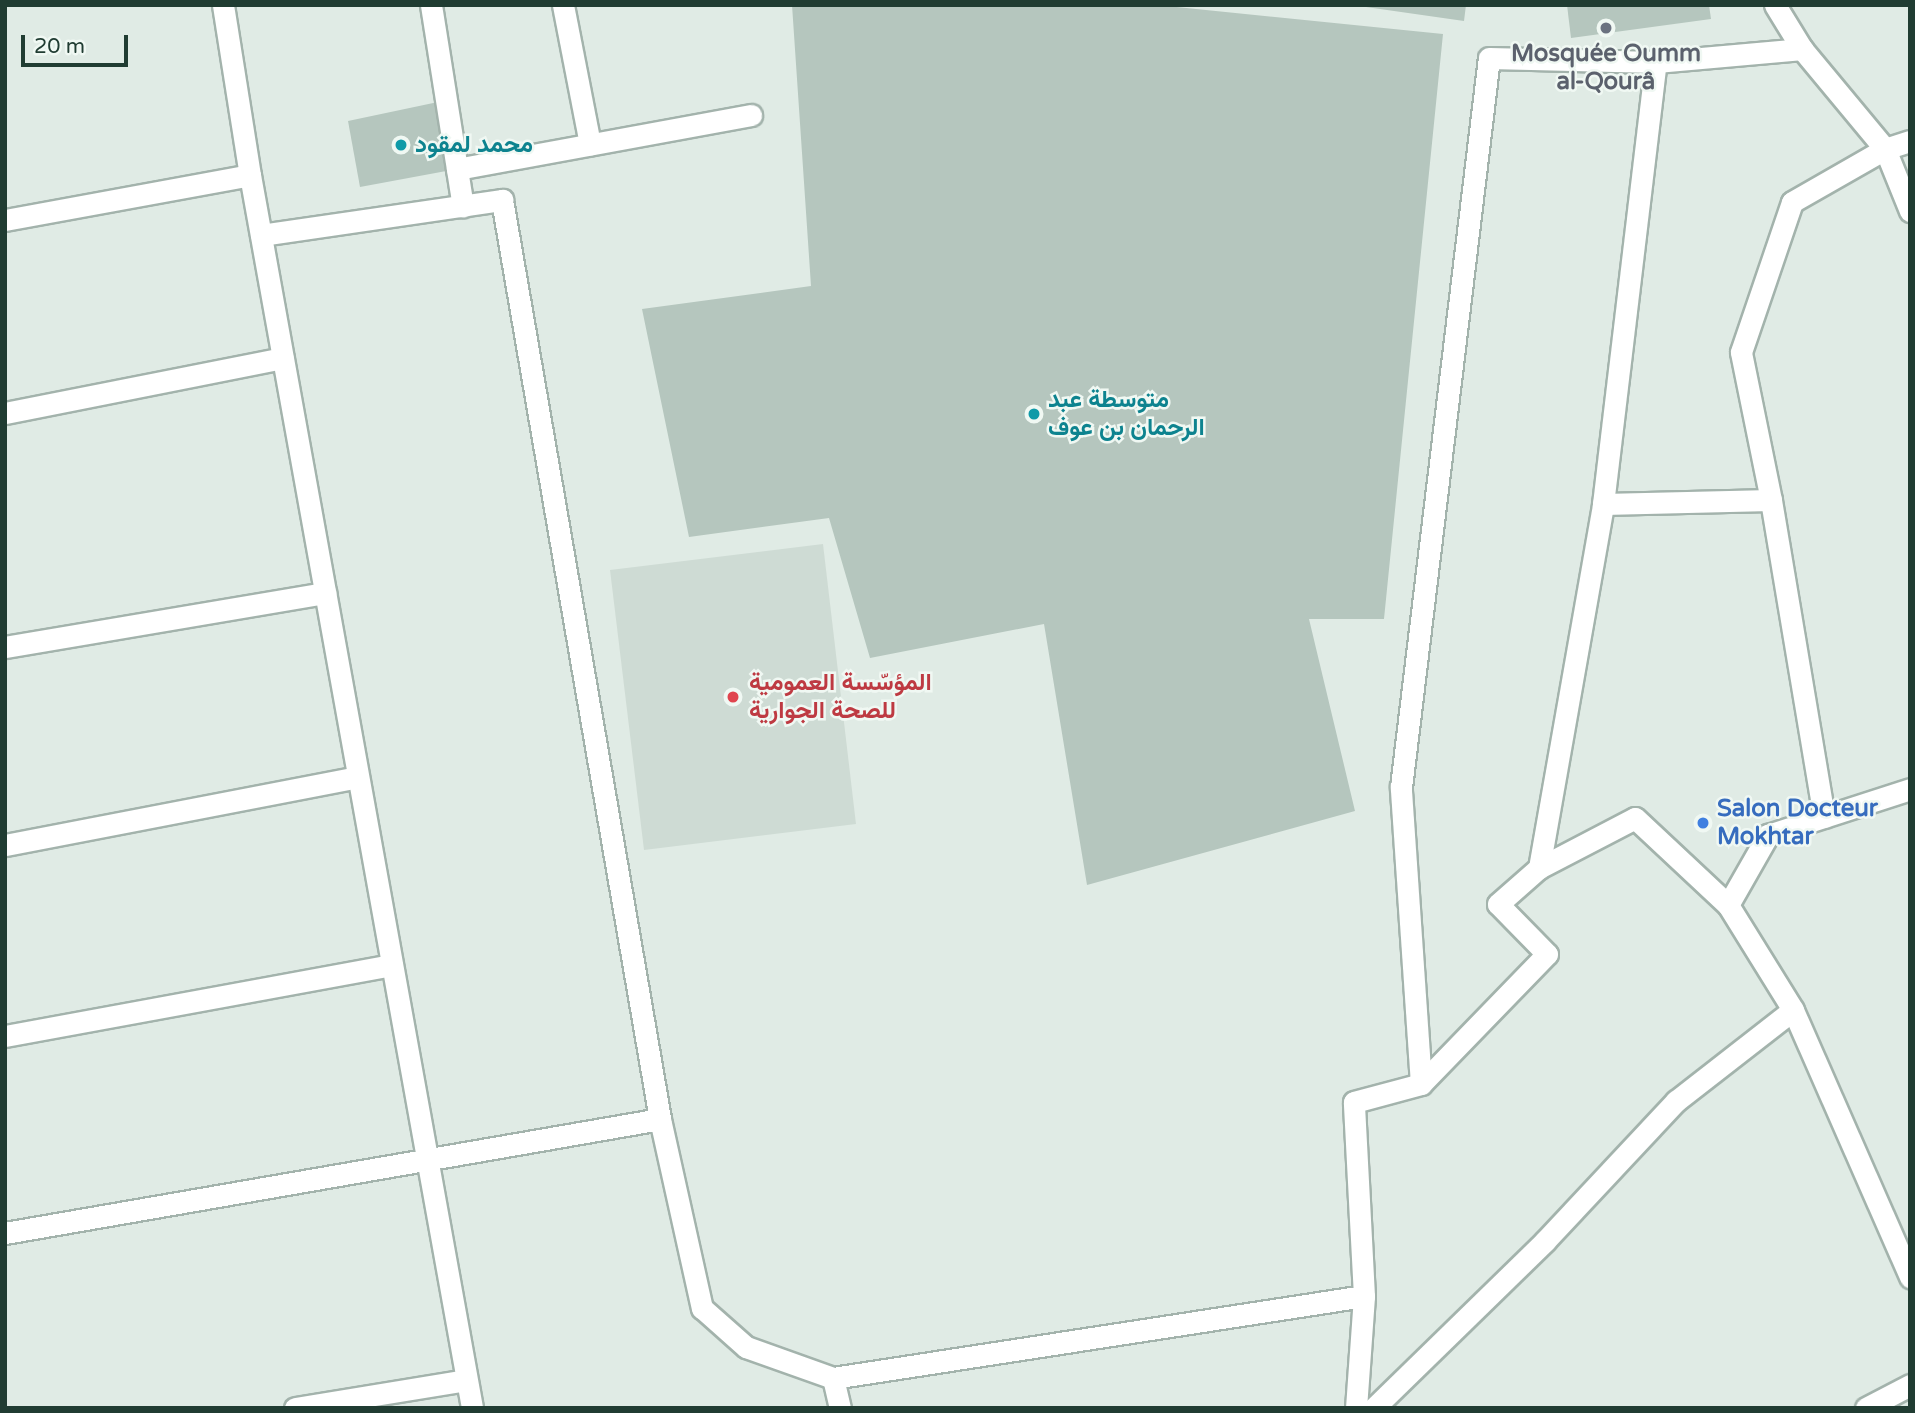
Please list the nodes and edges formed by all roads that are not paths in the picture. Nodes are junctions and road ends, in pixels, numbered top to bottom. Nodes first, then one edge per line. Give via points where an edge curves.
1 (223, 5) edge
2 (431, 5) edge
3 (563, 5) edge
4 (1775, 5) edge
5 (1802, 49) junction
6 (1656, 62) junction
7 (751, 115) dead end
8 (1910, 141) edge
9 (590, 144) junction
10 (1885, 149) junction
11 (497, 162) junction
12 (457, 169) junction
13 (250, 175) junction
14 (502, 200) junction
15 (463, 206) junction
16 (1910, 211) edge
17 (5, 220) edge
18 (261, 235) junction
19 (283, 358) junction
20 (5, 413) edge
21 (1771, 499) junction
22 (1603, 504) junction
23 (325, 593) junction
24 (5, 648) edge
25 (358, 777) junction
26 (1910, 789) edge
27 (1824, 817) junction
28 (5, 845) edge
29 (1539, 868) junction
30 (1728, 905) junction
31 (392, 965) junction
32 (1793, 1010) junction
33 (5, 1036) edge
34 (1421, 1084) junction
35 (660, 1119) junction
36 (427, 1161) junction
37 (5, 1233) edge
38 (1910, 1277) edge
39 (1364, 1296) junction
40 (833, 1378) junction
41 (467, 1380) junction
42 (1910, 1385) edge
43 (295, 1408) edge
44 (472, 1408) edge
45 (840, 1408) edge
46 (1356, 1408) edge
47 (1374, 1408) edge
48 (1866, 1408) edge

1 - 13 street
2 - 12 street
3 - 9 street
4 - 5 street
5 - 6 street
5 - 10 street
6 - 22 street
6 - 34 street via 1489,58 1401,787
7 - 9 street
8 - 10 street
9 - 11 street
10 - 16 street
10 - 21 street via 1792,202 1741,352
11 - 12 street
11 - 14 street
12 - 15 street
13 - 17 street
13 - 18 street
14 - 15 street
14 - 35 street
15 - 18 street
18 - 19 street
19 - 20 street
19 - 23 street
21 - 22 street
21 - 27 street
22 - 29 street
23 - 24 street
23 - 25 street
25 - 28 street
25 - 31 street
26 - 27 street
27 - 30 street via 1768,835
29 - 30 street via 1635,818
29 - 34 street via 1498,904 1547,954
30 - 32 street
31 - 33 street
31 - 36 street
32 - 38 street
32 - 47 street via 1676,1101 1545,1241
34 - 39 street via 1354,1102
35 - 36 street
35 - 40 street via 702,1308 746,1347
36 - 37 street
36 - 41 street
39 - 40 street
39 - 46 street
40 - 45 street
41 - 43 street
41 - 44 street
42 - 48 street

